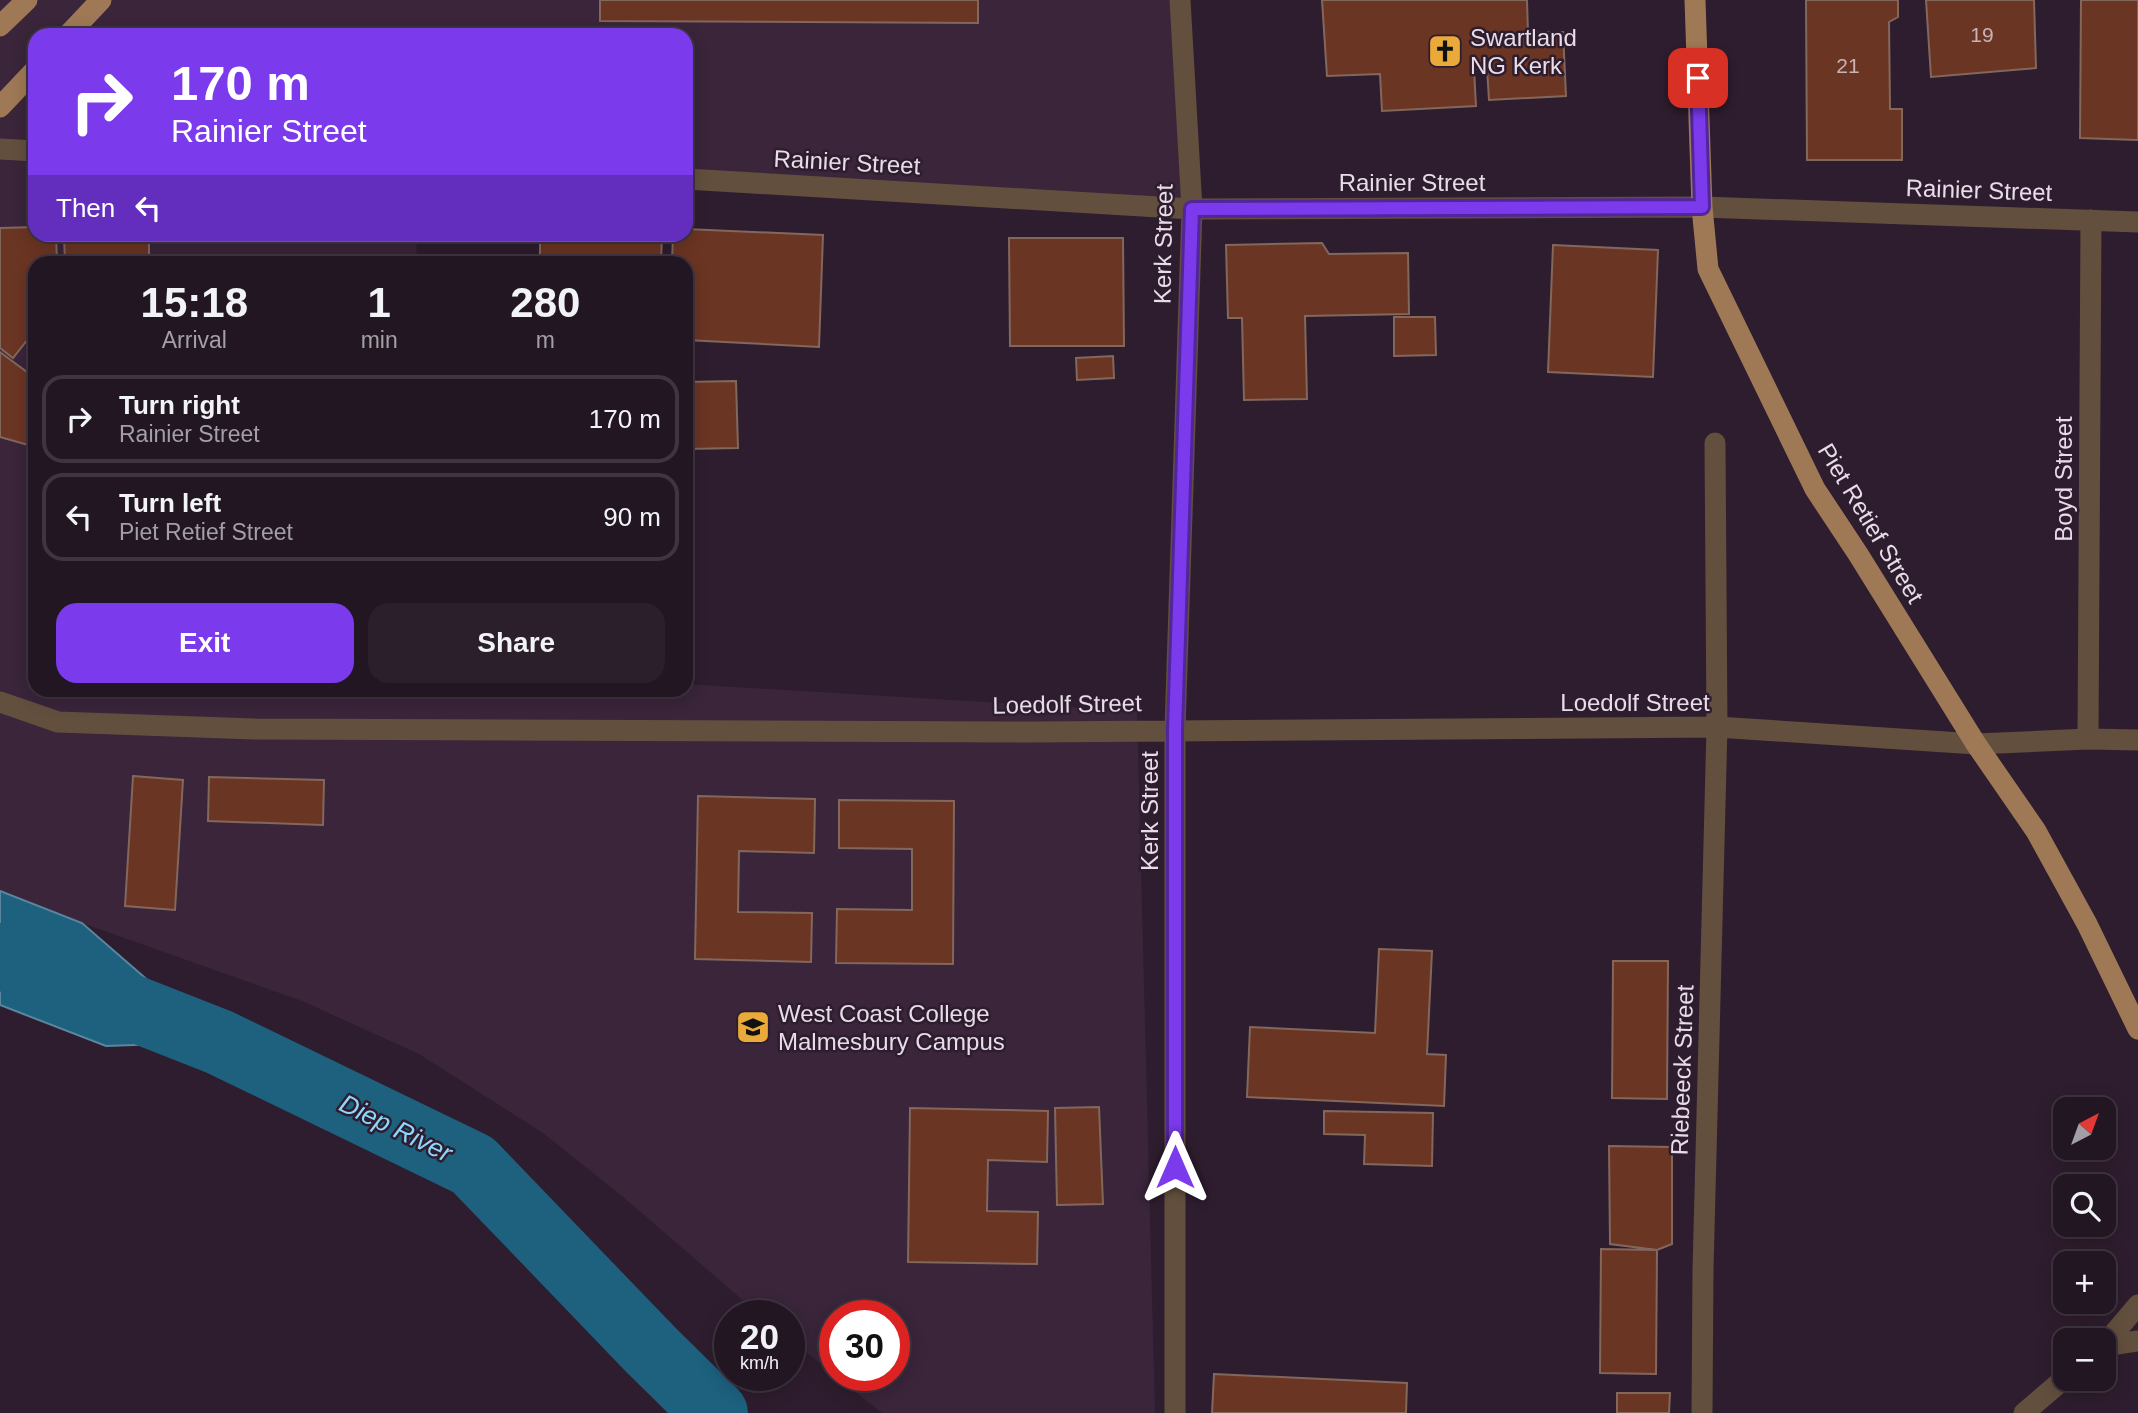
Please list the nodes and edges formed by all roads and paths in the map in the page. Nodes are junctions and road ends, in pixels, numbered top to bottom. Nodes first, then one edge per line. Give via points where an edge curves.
1 (27, 0) edge
2 (100, 0) edge
3 (1180, 0) edge
4 (1695, 0) edge
5 (0, 26) edge
6 (74, 28) edge
7 (28, 77) edge
8 (0, 107) edge
9 (0, 149) edge
10 (28, 151) edge
11 (693, 179) edge
12 (1702, 207) junction
13 (1192, 209) junction
14 (2091, 220) junction
15 (2138, 222) edge
16 (1715, 443) dead end
17 (0, 702) edge
18 (1717, 727) junction
19 (1175, 729) junction
20 (2088, 739) junction
21 (2138, 740) edge
22 (1976, 744) junction
23 (2138, 1029) edge
24 (2138, 1305) edge
25 (2116, 1332) edge
26 (2138, 1341) edge
27 (2116, 1344) edge
28 (2053, 1388) edge
29 (1175, 1413) edge
30 (1702, 1413) edge
31 (2024, 1413) edge

1 - 5 main road
2 - 6 main road
3 - 13 street, Kerk Street
4 - 12 main road, Piet Retief Street
7 - 8 main road
9 - 10 street
11 - 13 street, Rainier Street
12 - 13 street, Rainier Street
12 - 14 street, Rainier Street
12 - 22 main road, Piet Retief Street via 1708,269 1815,489
13 - 19 street, Kerk Street
14 - 15 street, Rainier Street
14 - 20 street, Boyd Street
16 - 18 street, Riebeeck Street
17 - 19 street, Loedolf Street via 58,722 254,729
18 - 19 street, Loedolf Street
18 - 22 street, Loedolf Street
18 - 30 street, Riebeeck Street
19 - 29 street, Kerk Street
20 - 21 street, Loedolf Street
20 - 22 street, Loedolf Street
22 - 23 main road, Piet Retief Street via 2036,831
24 - 25 street
26 - 27 street
28 - 31 street

